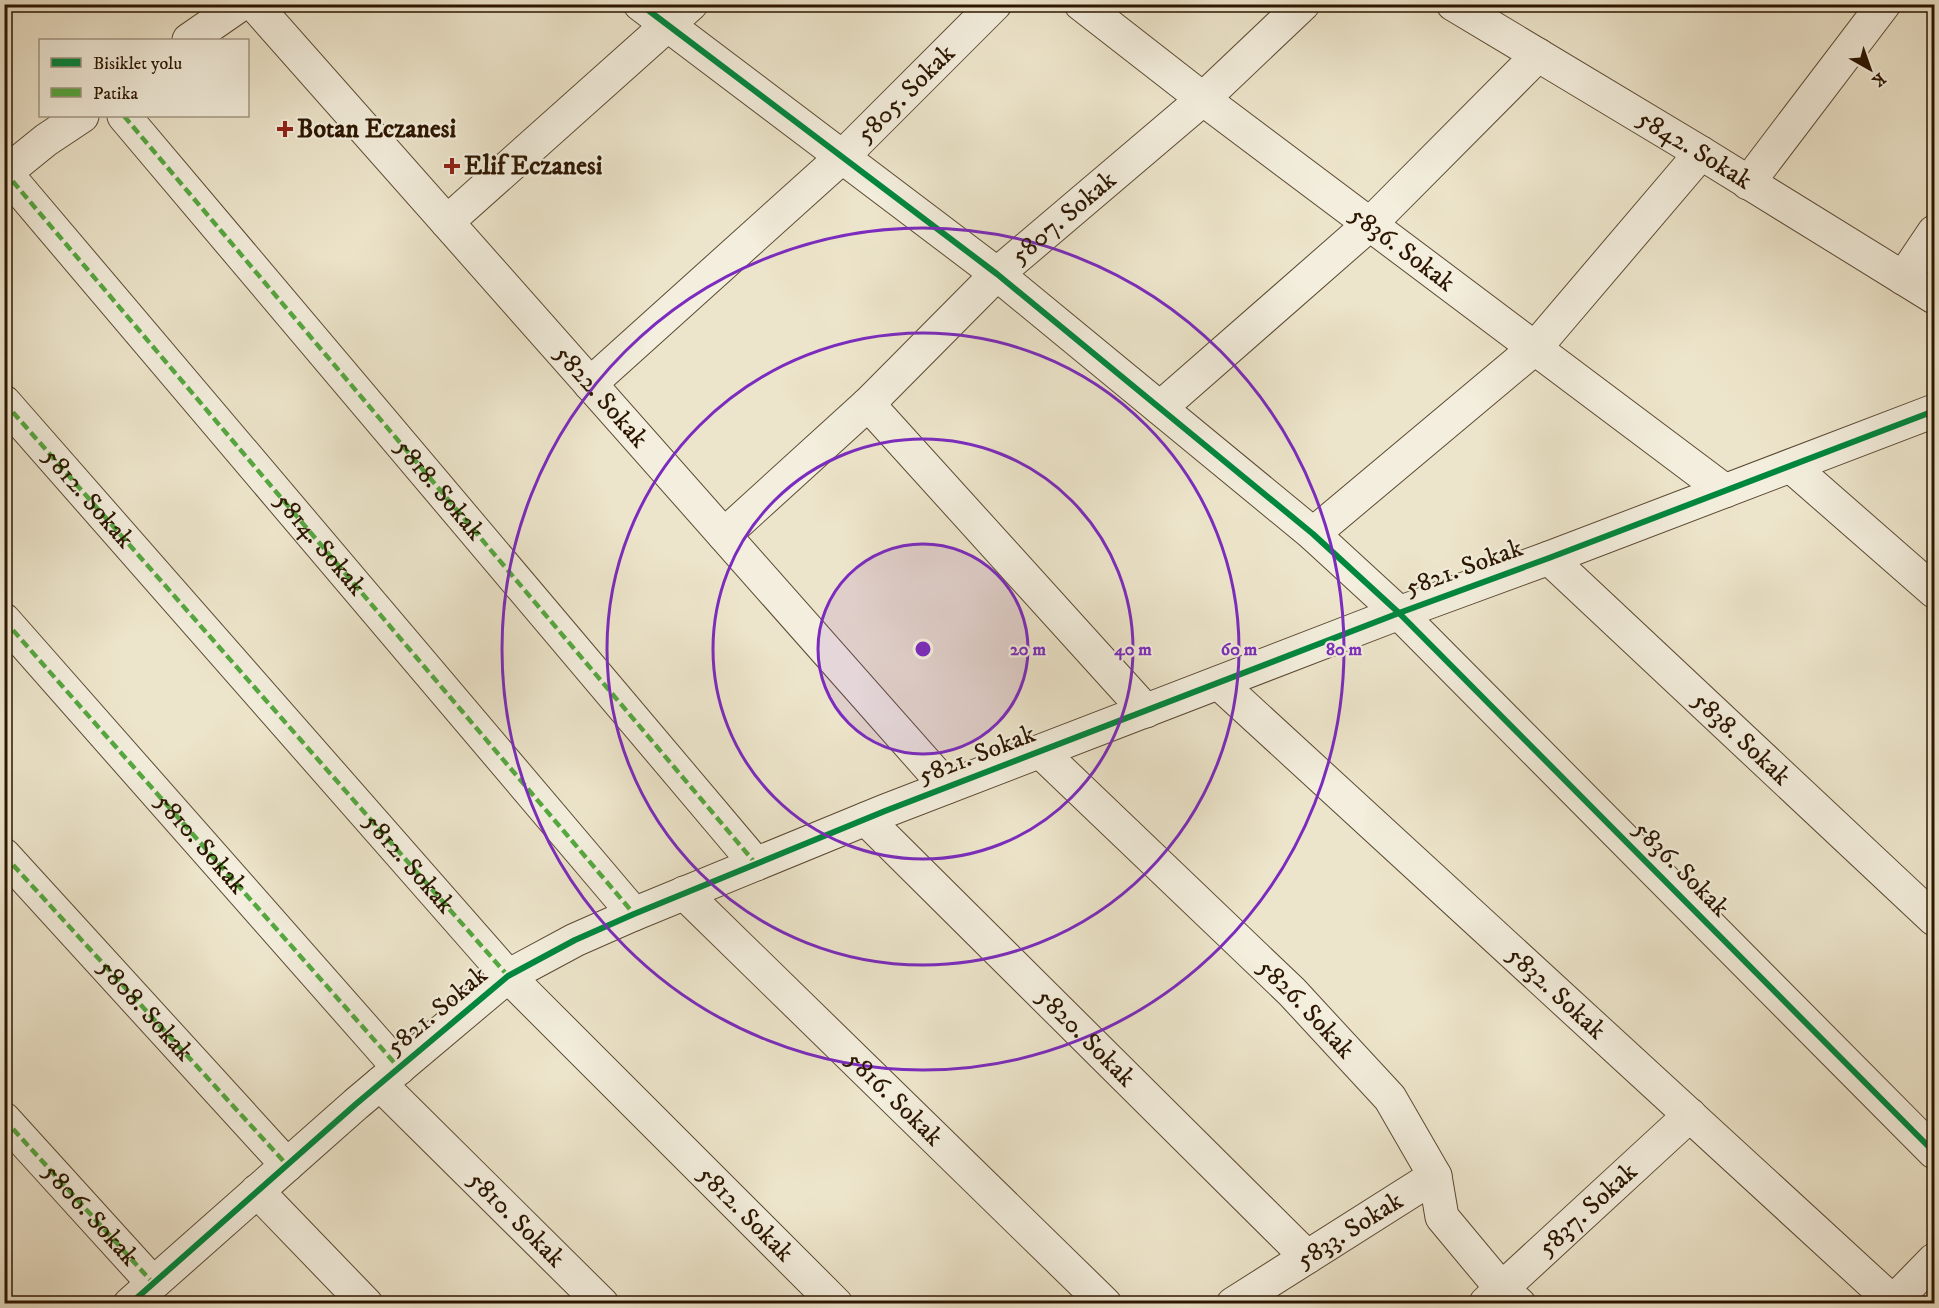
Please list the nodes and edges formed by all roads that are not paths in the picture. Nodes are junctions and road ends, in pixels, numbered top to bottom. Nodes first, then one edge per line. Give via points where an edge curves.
1 (241, 4) edge
2 (254, 4) edge
3 (640, 4) edge
4 (995, 4) edge
5 (1081, 4) edge
6 (1303, 4) edge
7 (1453, 4) edge
8 (1884, 4) edge
9 (680, 15) edge
10 (190, 39) edge
11 (1538, 55) junction
12 (1203, 99) junction
13 (80, 117) edge
14 (125, 117) edge
15 (1701, 153) junction
16 (842, 157) junction
17 (5, 173) edge
18 (1749, 183) junction
19 (447, 222) junction
20 (1370, 224) junction
21 (1935, 232) edge
22 (997, 274) junction
23 (1904, 278) junction
24 (1935, 297) edge
25 (1535, 348) junction
26 (590, 384) junction
27 (4, 402) edge
28 (868, 404) junction
29 (1160, 408) junction
30 (1935, 411) edge
31 (1791, 466) junction
32 (1725, 491) junction
33 (1314, 534) junction
34 (724, 535) junction
35 (1549, 558) junction
36 (1935, 591) edge
37 (1399, 613) junction
38 (4, 620) edge
39 (1219, 683) junction
40 (1146, 711) junction
41 (1041, 752) junction
42 (947, 787) junction
43 (866, 819) junction
44 (4, 855) edge
45 (756, 864) junction
46 (684, 893) junction
47 (634, 914) junction
48 (1935, 919) edge
49 (508, 976) junction
50 (390, 1076) junction
51 (1690, 1115) junction
52 (4, 1119) edge
53 (1935, 1152) edge
54 (287, 1165) junction
55 (1435, 1176) junction
56 (257, 1191) junction
57 (1307, 1257) junction
58 (1935, 1260) edge
59 (141, 1293) edge
60 (1502, 1299) edge
61 (1892, 1303) edge
62 (366, 1304) edge
63 (602, 1304) edge
64 (836, 1304) edge
65 (1105, 1304) edge
66 (1233, 1304) edge

1 - 10 street
2 - 19 street, 5822. Sokak
3 - 9 street, 5836. Sokak
4 - 16 street, 5805. Sokak
5 - 12 street, 5836. Sokak
6 - 12 street, 5807. Sokak
7 - 11 street, 5842. Sokak
8 - 18 street
9 - 16 street, 5836. Sokak
9 - 19 street
11 - 15 street, 5842. Sokak
11 - 20 street
12 - 20 street, 5836. Sokak
12 - 22 street, 5807. Sokak
13 - 17 street
14 - 45 street, 5818. Sokak
15 - 18 street, 5842. Sokak
15 - 25 street
16 - 22 street, 5836. Sokak
16 - 26 street, 5805. Sokak
17 - 47 street, 5814. Sokak
18 - 23 street, 5842. Sokak
19 - 26 street, 5822. Sokak
20 - 25 street, 5836. Sokak
20 - 29 street
21 - 23 street
22 - 28 street, 5807. Sokak
22 - 29 street, 5836. Sokak
23 - 24 street, 5842. Sokak
25 - 32 street, 5836. Sokak
25 - 33 street
26 - 34 street, 5822. Sokak
27 - 49 street, 5812. Sokak
28 - 34 street, 5807. Sokak
28 - 40 street
29 - 33 street, 5836. Sokak
30 - 31 street, 5821. Sokak
31 - 32 street, 5821. Sokak
31 - 36 street
32 - 35 street, 5821. Sokak
33 - 37 street, 5836. Sokak
34 - 42 street, 5822. Sokak
35 - 37 street, 5821. Sokak
35 - 48 street, 5838. Sokak
37 - 39 street, 5821. Sokak
37 - 53 street, 5836. Sokak
38 - 50 street, 5810. Sokak
39 - 40 street, 5821. Sokak
39 - 51 street, 5832. Sokak
40 - 41 street, 5821. Sokak
41 - 42 street, 5821. Sokak
41 - 55 street, 5826. Sokak via 1292,992 1390,1098
42 - 43 street, 5821. Sokak
43 - 45 street, 5821. Sokak
43 - 57 street, 5820. Sokak
44 - 54 street, 5808. Sokak
45 - 46 street, 5821. Sokak
46 - 47 street, 5821. Sokak
46 - 65 street, 5816. Sokak
47 - 49 street, 5821. Sokak
49 - 50 street, 5821. Sokak
49 - 64 street, 5812. Sokak
50 - 54 street, 5821. Sokak
50 - 63 street, 5810. Sokak
51 - 60 street, 5837. Sokak
51 - 61 street, 5832. Sokak
52 - 59 street, 5806. Sokak
54 - 56 street, 5821. Sokak
55 - 57 street, 5833. Sokak
55 - 60 street, 5826. Sokak via 1442,1217
56 - 59 street, 5821. Sokak
56 - 62 street
57 - 66 street, 5833. Sokak
58 - 61 street

